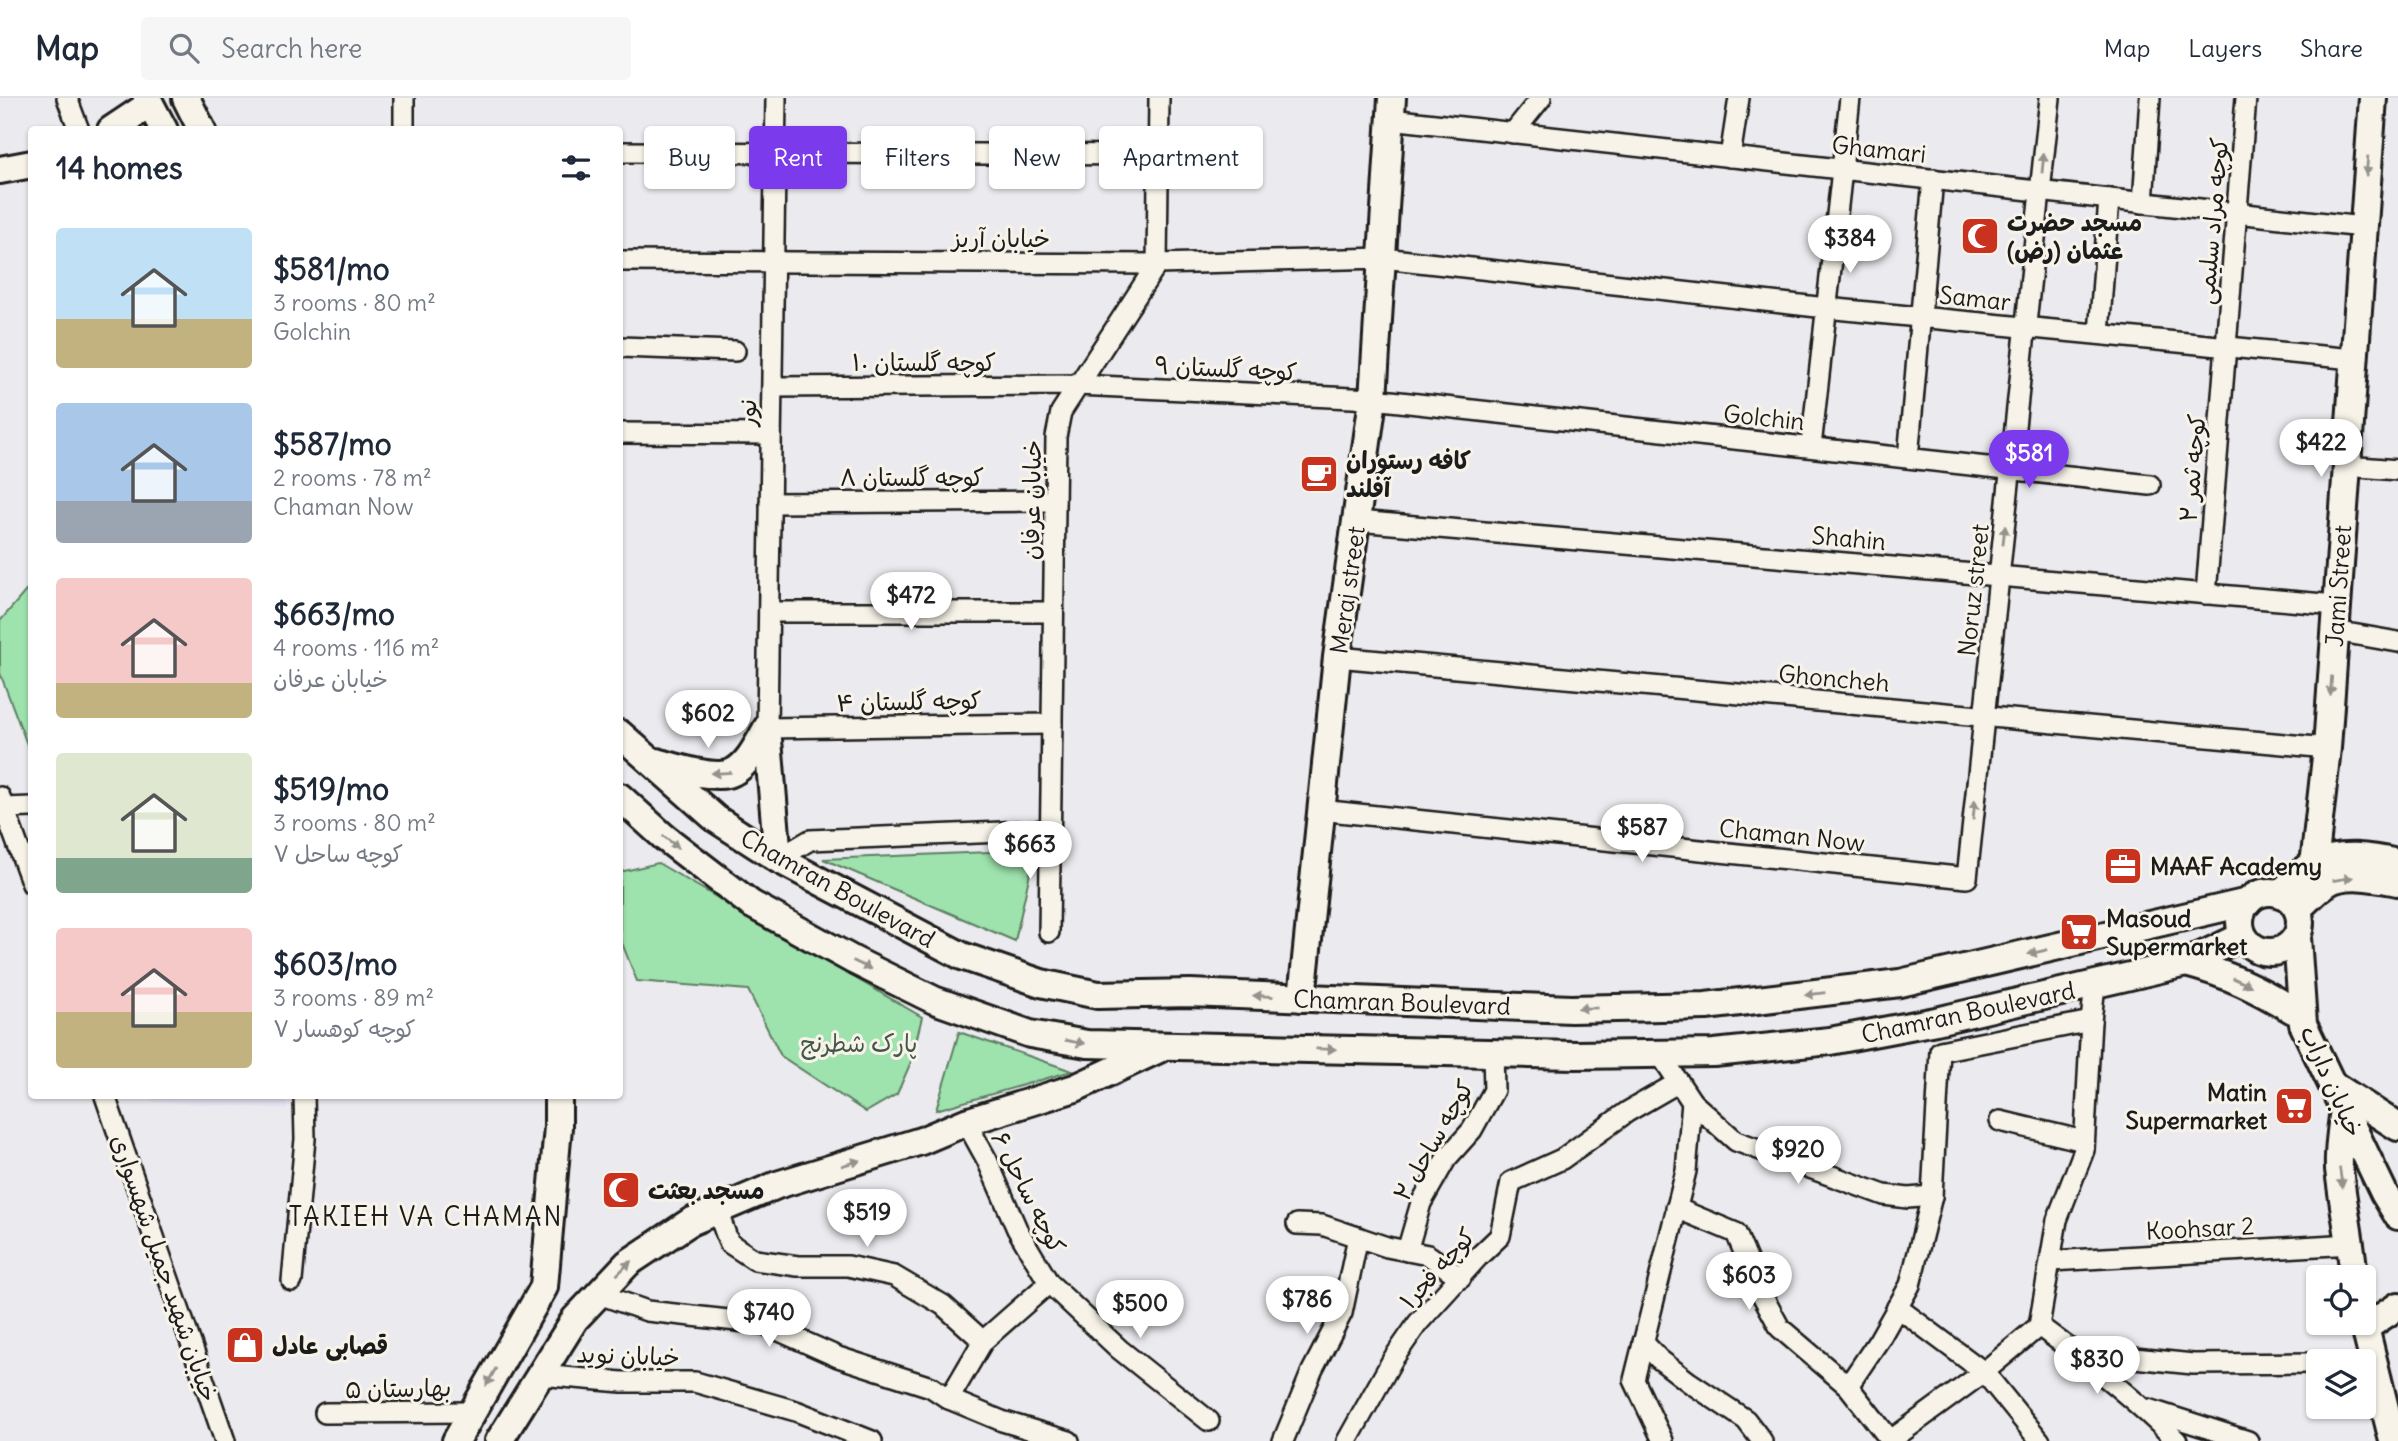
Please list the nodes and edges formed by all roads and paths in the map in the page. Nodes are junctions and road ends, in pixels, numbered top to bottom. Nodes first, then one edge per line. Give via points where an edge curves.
1 (67, 98) edge
2 (186, 98) edge
3 (404, 98) edge
4 (776, 98) edge
5 (1159, 98) edge
6 (1541, 98) edge
7 (1739, 98) edge
8 (1850, 98) edge
9 (2050, 98) edge
10 (2150, 98) edge
11 (2246, 98) edge
12 (2373, 98) edge
13 (149, 101) edge
14 (1391, 109) edge
15 (78, 126) edge
16 (116, 126) edge
17 (162, 126) edge
18 (200, 126) edge
19 (404, 126) edge
20 (775, 126) edge
21 (1159, 126) edge
22 (1513, 133) junction
23 (28, 151) edge
24 (623, 152) edge
25 (749, 152) edge
26 (847, 153) edge
27 (1099, 155) edge
28 (0, 156) edge
29 (1730, 157) junction
30 (28, 165) edge
31 (1842, 169) junction
32 (0, 170) edge
33 (1933, 179) junction
34 (775, 189) edge
35 (1158, 189) edge
36 (2040, 191) junction
37 (2109, 199) junction
38 (2143, 203) junction
39 (2237, 213) junction
40 (2362, 227) junction
41 (1383, 258) junction
42 (623, 261) edge
43 (774, 262) junction
44 (1157, 264) junction
45 (1826, 308) junction
46 (1921, 317) junction
47 (2026, 327) junction
48 (2099, 334) junction
49 (623, 347) edge
50 (2226, 347) junction
51 (736, 351) dead end
52 (2353, 359) junction
53 (1077, 385) junction
54 (772, 387) junction
55 (1373, 399) junction
56 (623, 433) edge
57 (771, 434) junction
58 (1811, 447) junction
59 (1908, 458) junction
60 (2346, 466) junction
61 (2011, 469) junction
62 (2398, 470) edge
63 (2150, 485) dead end
64 (1055, 501) junction
65 (770, 503) junction
66 (1357, 520) junction
67 (1999, 576) junction
68 (2206, 594) junction
69 (2336, 605) junction
70 (769, 612) junction
71 (1054, 612) junction
72 (2335, 631) junction
73 (2398, 642) edge
74 (1337, 657) junction
75 (1984, 717) junction
76 (1052, 724) junction
77 (767, 728) junction
78 (623, 737) edge
79 (2327, 748) junction
80 (646, 759) junction
81 (623, 800) edge
82 (2, 803) edge
83 (28, 806) edge
84 (1320, 810) junction
85 (623, 811) edge
86 (646, 821) junction
87 (1051, 830) junction
88 (778, 859) junction
89 (2398, 863) edge
90 (2314, 865) junction
91 (28, 873) edge
92 (1967, 878) joint
93 (2398, 882) edge
94 (2248, 902) junction
95 (2289, 902) junction
96 (2190, 916) junction
97 (1049, 932) dead end
98 (2297, 937) junction
99 (2250, 942) junction
100 (2197, 959) junction
101 (2095, 985) junction
102 (1302, 998) junction
103 (2298, 1017) junction
104 (2091, 1021) junction
105 (1162, 1047) junction
106 (1493, 1053) junction
107 (1660, 1054) junction
108 (1679, 1082) junction
109 (2332, 1084) junction
110 (106, 1099) edge
111 (304, 1099) edge
112 (558, 1099) edge
113 (1692, 1102) junction
114 (2344, 1110) junction
115 (2000, 1121) dead end
116 (966, 1122) junction
117 (2398, 1127) edge
118 (2084, 1141) junction
119 (1932, 1196) junction
120 (1676, 1208) junction
121 (717, 1210) junction
122 (2398, 1216) edge
123 (1297, 1224) dead end
124 (1358, 1237) junction
125 (2351, 1244) junction
126 (1407, 1251) junction
127 (2051, 1261) junction
128 (2353, 1265) edge
129 (1461, 1278) junction
130 (292, 1281) dead end
131 (1049, 1283) junction
132 (544, 1287) junction
133 (599, 1294) junction
134 (2398, 1306) edge
135 (1897, 1307) junction
136 (575, 1319) junction
137 (2376, 1319) edge
138 (2039, 1326) junction
139 (983, 1341) junction
140 (1643, 1342) junction
141 (510, 1344) junction
142 (2075, 1352) junction
143 (2306, 1363) edge
144 (543, 1370) junction
145 (1984, 1372) junction
146 (2376, 1385) edge
147 (1848, 1386) junction
148 (949, 1399) junction
149 (2140, 1406) junction
150 (472, 1412) junction
151 (325, 1413) dead end
152 (1209, 1421) dead end
153 (226, 1441) edge
154 (456, 1441) edge
155 (499, 1441) edge
156 (872, 1441) edge
157 (1069, 1441) edge
158 (1283, 1441) edge
159 (1347, 1441) edge
160 (1663, 1441) edge
161 (1762, 1441) edge
162 (1891, 1441) edge
163 (2040, 1441) edge
164 (2177, 1441) edge
165 (2248, 1441) edge
166 (2393, 1441) edge

1 - 15 street
2 - 18 main road
3 - 19 street
4 - 20 street, نور
5 - 21 street
6 - 22 street
7 - 29 street
8 - 31 street
36 -> 9 street, Noruz street
10 - 38 street
11 - 39 street, کوچه مراد سلیمی
12 -> 40 main road, Jami Street
13 - 16 main road
13 - 17 main road
14 - 22 street, Ghamari
14 - 41 main road, Meraj street
22 - 29 street, Ghamari
23 - 28 main road
24 - 25 street
26 - 27 street
29 - 31 street, Ghamari
30 - 32 main road
31 - 33 street, Ghamari
31 - 45 street
33 - 36 street, Ghamari
33 - 46 street
34 - 43 street, نور
35 - 44 street
36 - 37 street, Ghamari
36 - 47 street, Noruz street
37 - 38 street, Ghamari
37 - 48 street
38 - 39 street, Ghamari
39 - 40 street, Ghamari
39 - 50 street, کوچه مراد سلیمی
40 - 52 main road, Jami Street
41 - 44 street, خیابان آریز
41 - 45 street, Samar
41 - 55 main road, Meraj street
42 - 43 street, خیابان آریز
43 - 44 street, خیابان آریز
43 - 54 street, نور
44 - 53 street, خیابان عرفان
45 - 46 street, Samar
45 - 58 street
46 - 47 street, Samar
46 - 59 street
47 - 48 street, Samar
47 - 61 street, Noruz street
48 - 50 street, Samar
49 - 51 street
50 - 52 street, Samar
50 - 68 street, کوچه ثمر ۲
52 - 60 main road, Jami Street
53 - 54 street, کوچه گلستان ۱۰
53 - 55 street, کوچه گلستان ۹
53 - 64 street, خیابان عرفان via 1061,412 1056,437
54 - 57 street, نور
55 - 58 street, Golchin
55 - 66 main road, Meraj street
56 - 57 street
57 - 65 street, نور
58 - 59 street, Golchin
59 - 61 street, Golchin
60 - 62 street
60 - 69 main road, Jami Street
61 - 63 street, Golchin
67 -> 61 street, Noruz street
64 - 65 street, کوچه گلستان ۸
64 - 71 street, خیابان عرفان
65 - 70 street, نور
66 - 67 street, Shahin
66 - 74 main road, Meraj street
67 - 68 street, Shahin
67 - 75 street, Noruz street
68 - 69 street, Shahin
69 - 72 main road, Jami Street
70 - 71 street
70 - 77 street, نور
71 - 76 street, خیابان عرفان
72 - 73 street
72 -> 79 main road, Jami Street
74 - 75 street, Ghoncheh
74 - 84 main road, Meraj street
75 - 79 street, Ghoncheh
92 -> 75 street, Noruz street
76 - 77 street, کوچه گلستان ۴
76 - 87 street, خیابان عرفان
77 -> 80 main road via 748,760 732,773 696,774
77 - 88 main road
78 - 80 main road, Chamran Boulevard
79 - 90 main road, Jami Street
80 - 88 main road, Chamran Boulevard via 716,819
81 - 86 main road, Chamran Boulevard
82 - 83 street
82 - 91 street
84 - 92 street, Chaman Now
84 - 102 main road, Meraj street
85 - 86 street
86 -> 105 main road, Chamran Boulevard via 751,904 934,1000 1030,1034 1087,1044
87 - 88 street via 810,840
87 - 97 street, خیابان عرفان
102 -> 88 main road, Chamran Boulevard via 1098,995 1041,983 962,956
89 - 90 main road via 2346,856
90 - 95 main road
95 -> 93 main road via 2339,877
94 - 95 main road via 2263,893
94 - 96 main road, Chamran Boulevard
94 - 99 main road via 2240,918
95 - 98 main road via 2300,918
96 - 100 main road via 2204,933
96 -> 102 main road, Chamran Boulevard via 1900,983 1706,1006 1571,1009
98 - 99 main road via 2284,949 2265,952
98 - 103 main road, خیابان داراب
99 - 100 main road, Chamran Boulevard
99 - 103 main road
100 - 101 main road, Chamran Boulevard
100 -> 103 main road via 2246,983
101 - 104 street
101 - 107 main road, Chamran Boulevard via 1830,1041
103 - 109 main road, خیابان داراب
104 - 118 street
104 - 119 street via 1940,1051
105 -> 106 main road, Chamran Boulevard
105 - 116 main road via 1075,1088
106 - 107 main road, Chamran Boulevard
106 - 126 street, کوچه ساحل ۲ via 1494,1090 1421,1203
107 - 108 street
108 - 113 street
108 - 129 street, کوچه فجر۱ via 1627,1112 1562,1159 1511,1182 1500,1236
109 - 114 main road, خیابان داراب
109 - 117 main road
110 - 153 street, خیابان شهید جمیل شهسواری
111 - 130 street via 305,1139
112 - 132 main road
113 - 119 street via 1736,1141 1884,1195
113 - 120 street via 1686,1171
114 - 122 main road, خیابان داراب
114 -> 125 main road via 2339,1169
115 - 118 street
121 -> 116 main road via 777,1185 921,1141
116 - 131 street, کوچه ساحل ۶
118 - 127 street via 2057,1220
119 - 135 street via 1910,1285
120 - 140 street
120 - 147 street via 1737,1233 1780,1328
133 -> 121 main road via 628,1263 690,1222
121 - 139 street via 729,1243 755,1260 848,1266 894,1276 943,1305
123 - 124 street via 1322,1225
124 - 126 street
124 - 158 street via 1342,1313 1311,1371
125 - 127 street, Koohsar 2
125 - 128 main road
126 - 129 street via 1428,1255
127 - 138 street
129 - 159 street, کوچه فجر۱ via 1393,1359
131 - 139 street
131 - 152 street, کوچه ساحل ۶ via 1119,1349
132 - 136 main road via 550,1307
132 - 141 main road
133 - 136 main road
133 - 148 street via 647,1311 764,1324 838,1357 931,1387
134 - 137 main road
135 - 145 street
135 - 147 street
136 - 144 main road
138 - 142 street
138 - 145 street
139 - 148 street
140 - 160 street via 1634,1380
140 - 161 street via 1679,1375 1746,1420
141 - 144 main road via 534,1346 542,1354
141 -> 150 main road
142 - 143 street via 2193,1364
142 - 149 street
144 - 155 main road
144 - 156 street, خیابان نوید via 622,1382 695,1382 796,1411
145 - 162 street
145 - 163 street
146 - 166 main road
147 - 162 street
148 - 157 street
149 - 164 street
149 - 165 street
150 - 151 street, بهارستان ۵
150 - 154 main road

